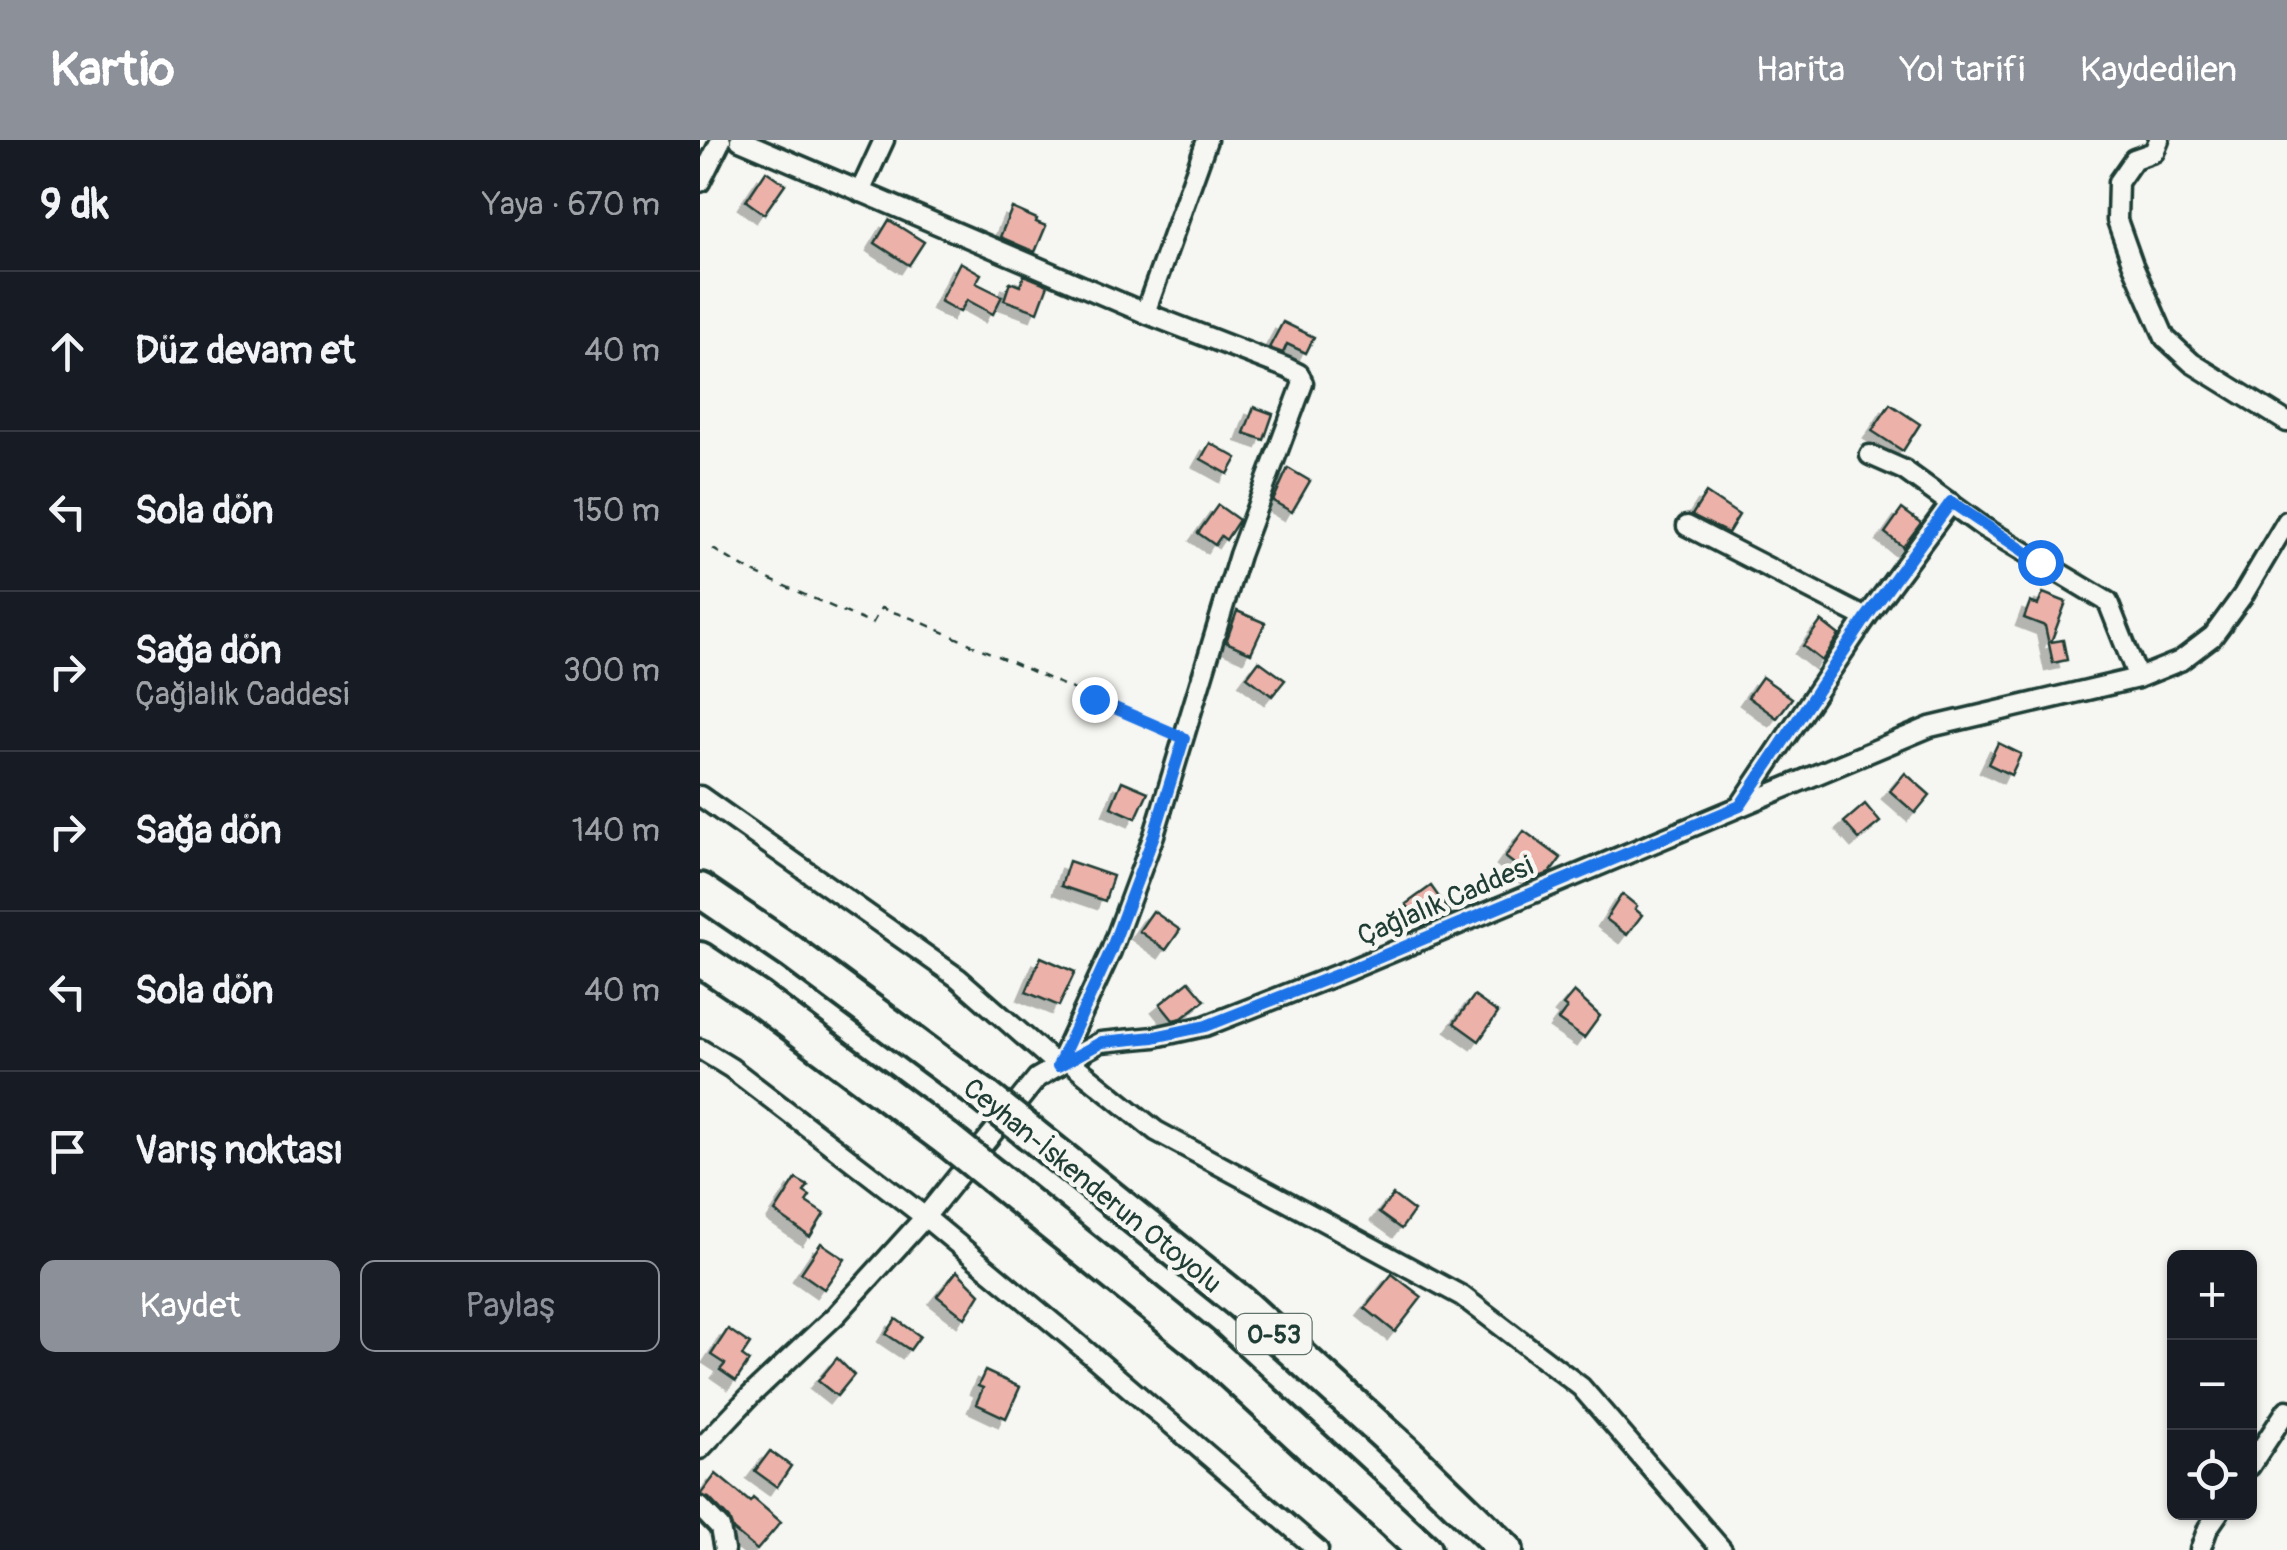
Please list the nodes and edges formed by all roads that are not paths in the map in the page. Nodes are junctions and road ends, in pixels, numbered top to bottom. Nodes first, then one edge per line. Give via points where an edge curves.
1 (721, 140) edge
2 (740, 140) edge
3 (884, 140) edge
4 (1206, 140) edge
5 (2159, 140) edge
6 (700, 182) edge
7 (860, 192) junction
8 (1145, 313) junction
9 (2287, 422) edge
10 (1870, 455) dead end
11 (1951, 502) junction
12 (2287, 521) edge
13 (1687, 526) dead end
14 (1866, 618) junction
15 (2138, 678) junction
16 (700, 796) edge
17 (1740, 806) junction
18 (700, 890) edge
19 (700, 959) edge
20 (700, 1049) edge
21 (1063, 1063) junction
22 (925, 1218) junction
23 (2287, 1410) edge
24 (700, 1449) edge
25 (2257, 1455) edge
26 (700, 1506) edge
27 (2214, 1520) edge
28 (724, 1550) edge
29 (1318, 1550) edge
30 (1424, 1550) edge
31 (1506, 1550) edge
32 (1722, 1550) edge
33 (2200, 1550) edge

1 - 6 street
2 - 7 street
3 - 7 street
4 - 8 street
5 - 9 street via 2118,182 2117,220 2151,306 2166,338 2192,363
7 - 8 street
8 - 21 street via 1287,368 1303,383 1239,555 1154,835
10 - 11 street
11 - 14 street
11 - 15 street via 2108,602
12 - 15 street, Çağlalık Caddesi via 2214,636 2180,661
13 - 14 street
14 - 17 street
15 - 17 street, Çağlalık Caddesi via 1930,727
16 - 21 street via 958,978
17 - 21 street, Çağlalık Caddesi via 1206,1026 1102,1042
18 - 31 highway, Ceyhan-İskenderun Otoyolu / O-53, bridge via 983,1095 1240,1302
19 - 30 highway, Ceyhan-İskenderun Otoyolu / O-53, bridge via 948,1140 1203,1346
20 - 22 street
21 - 22 street, Çağlalık Caddesi via 1037,1078
21 - 32 street via 1156,1131 1462,1296 1582,1387
22 - 24 street, Çağlalık Caddesi
22 - 29 street
23 - 25 street
26 - 28 street via 720,1528
27 - 33 street

